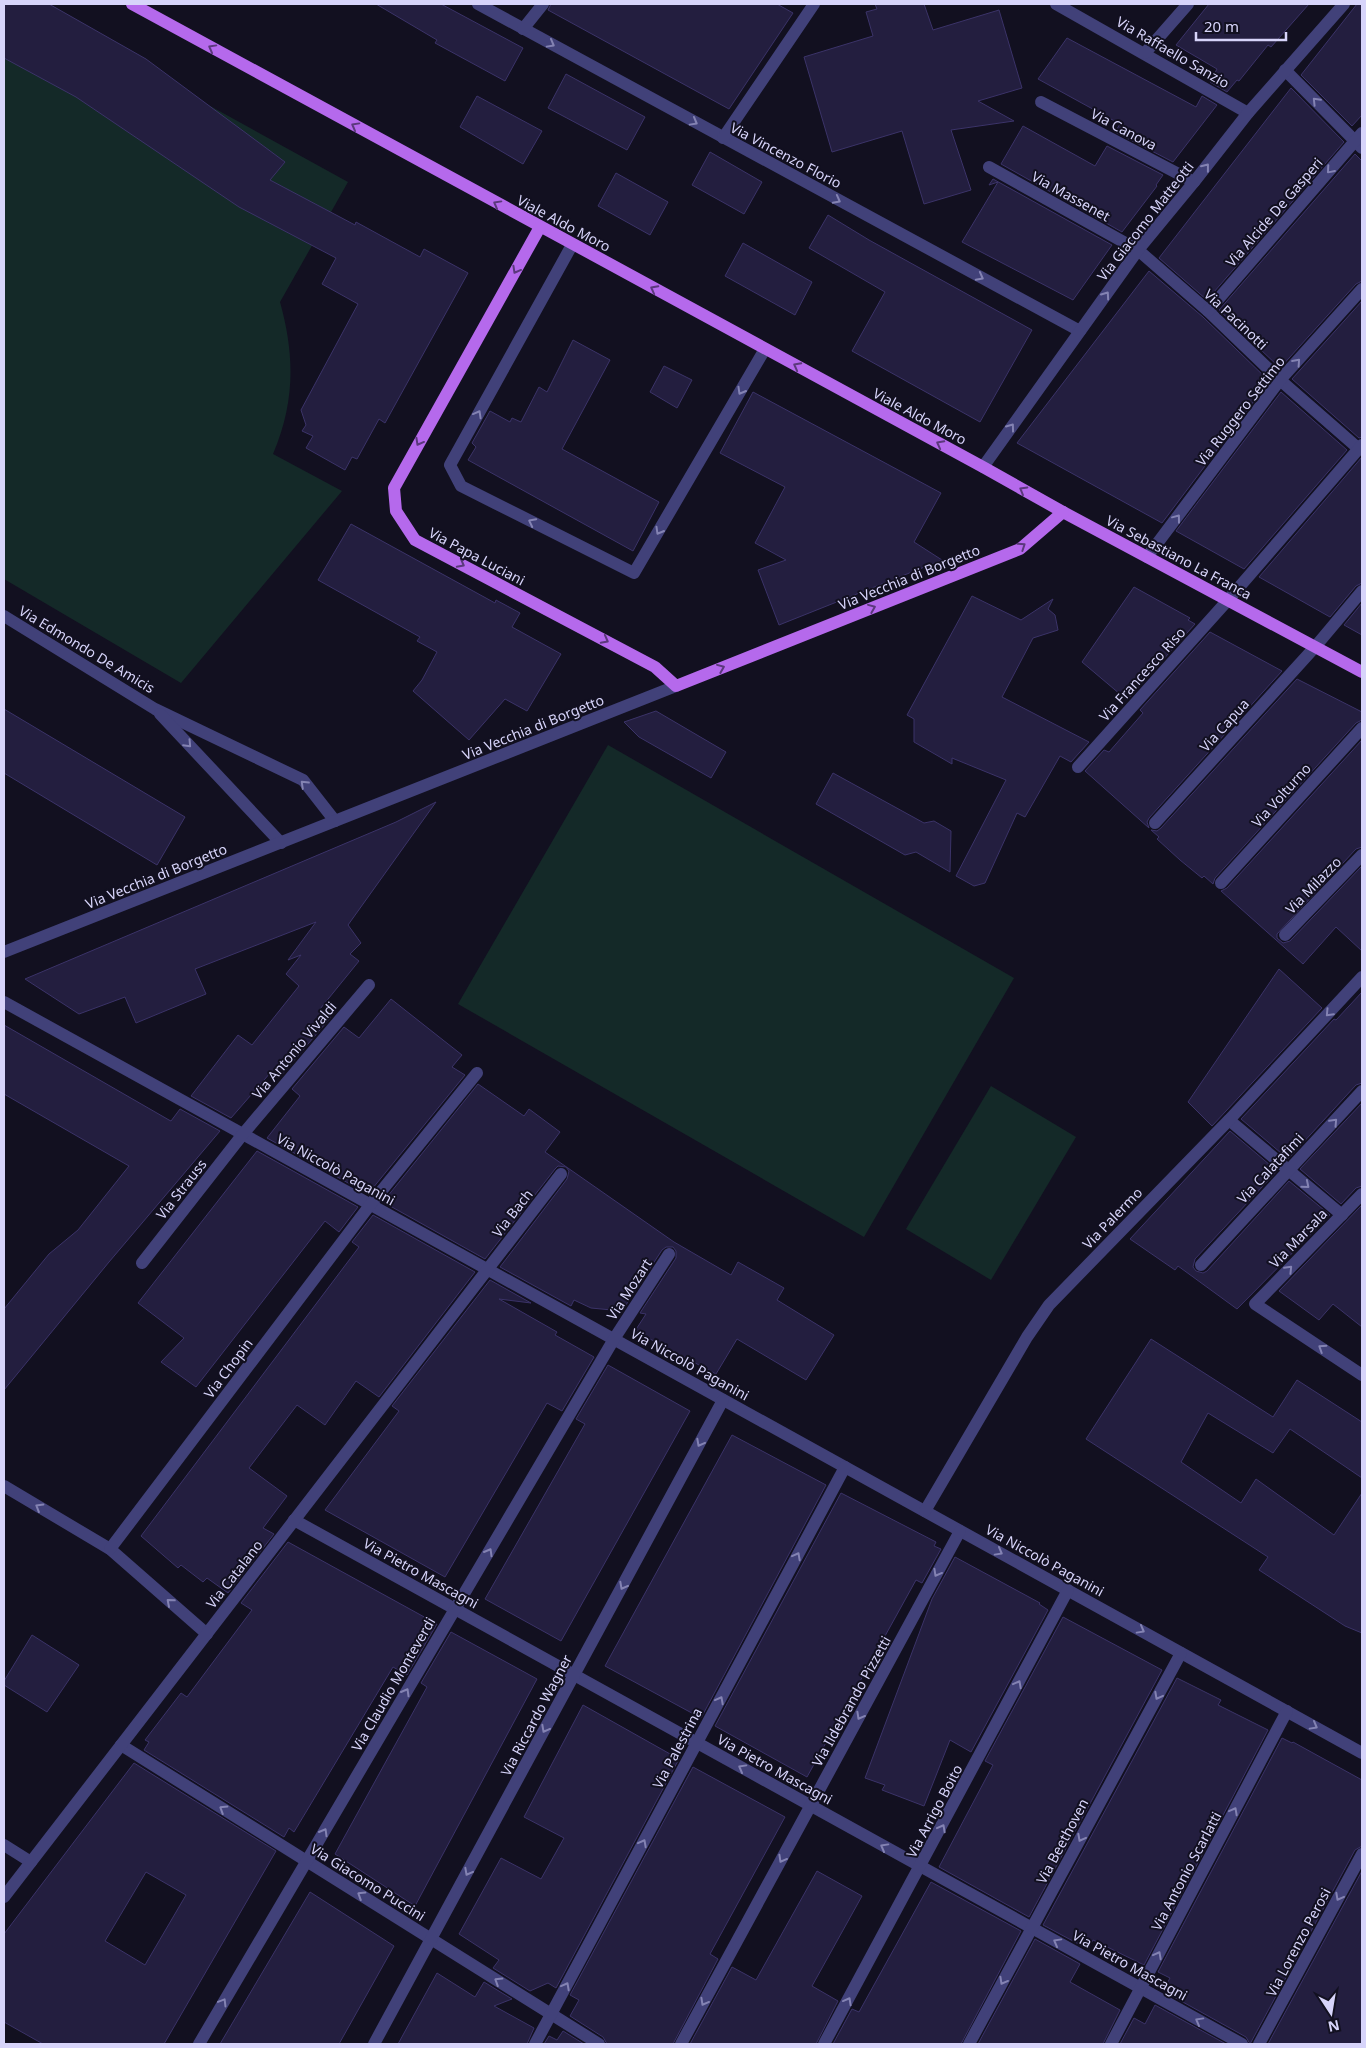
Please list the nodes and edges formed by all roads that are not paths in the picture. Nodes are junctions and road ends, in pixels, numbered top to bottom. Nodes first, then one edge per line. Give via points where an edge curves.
1 (132, 4) edge
2 (478, 4) edge
3 (814, 4) edge
4 (1056, 4) edge
5 (1188, 4) edge
6 (1344, 4) edge
7 (539, 6) edge
8 (524, 29) junction
9 (1145, 53) junction
10 (1285, 70) junction
11 (1041, 102) dead end
12 (1248, 113) junction
13 (723, 138) junction
14 (1360, 141) edge
15 (989, 167) dead end
16 (1194, 182) junction
17 (540, 227) junction
18 (572, 245) junction
19 (1138, 250) junction
20 (1362, 290) edge
21 (1208, 311) junction
22 (1080, 332) junction
23 (765, 349) junction
24 (1280, 380) junction
25 (1361, 447) edge
26 (983, 467) junction
27 (1063, 512) junction
28 (1147, 557) junction
29 (1362, 591) edge
30 (1228, 600) junction
31 (4, 616) edge
32 (1315, 646) junction
33 (1362, 672) edge
34 (676, 686) junction
35 (155, 708) junction
36 (1362, 728) edge
37 (1078, 767) dead end
38 (335, 821) junction
39 (1155, 823) dead end
40 (281, 843) junction
41 (1362, 855) edge
42 (1221, 883) dead end
43 (1285, 935) dead end
44 (4, 952) edge
45 (1362, 977) edge
46 (369, 985) dead end
47 (4, 1002) edge
48 (477, 1073) dead end
49 (1362, 1091) edge
50 (1229, 1120) junction
51 (243, 1134) junction
52 (1289, 1170) junction
53 (561, 1174) dead end
54 (1362, 1194) edge
55 (370, 1205) junction
56 (1342, 1215) junction
57 (669, 1254) dead end
58 (142, 1263) dead end
59 (1201, 1265) dead end
60 (487, 1270) junction
61 (614, 1339) junction
62 (1362, 1375) edge
63 (724, 1400) junction
64 (845, 1467) junction
65 (4, 1486) edge
66 (925, 1511) junction
67 (294, 1520) junction
68 (960, 1531) junction
69 (110, 1549) junction
70 (1068, 1590) junction
71 (455, 1609) junction
72 (207, 1634) junction
73 (1182, 1653) junction
74 (574, 1675) junction
75 (1287, 1711) junction
76 (697, 1743) junction
77 (121, 1745) junction
78 (1362, 1752) edge
79 (811, 1806) junction
80 (4, 1845) edge
81 (1362, 1854) edge
82 (307, 1861) junction
83 (30, 1862) junction
84 (921, 1867) junction
85 (4, 1898) edge
86 (1032, 1929) junction
87 (431, 1939) junction
88 (1140, 1988) junction
89 (551, 2014) junction
90 (199, 2044) edge
91 (374, 2044) edge
92 (535, 2044) edge
93 (599, 2044) edge
94 (681, 2044) edge
95 (824, 2044) edge
96 (969, 2044) edge
97 (1111, 2044) edge
98 (1242, 2044) edge
99 (1259, 2044) edge

17 -> 1 main road, Viale Aldo Moro
2 - 8 street, Via Vincenzo Florio
3 - 13 street
4 - 9 street, Via Raffaello Sanzio
5 - 9 street
6 - 10 street, Via Giacomo Matteotti
7 - 8 street
8 -> 13 street, Via Vincenzo Florio
9 - 12 street, Via Raffaello Sanzio
10 - 12 street, Via Giacomo Matteotti
14 -> 10 street
11 - 16 street, Via Canova
16 -> 12 street, Via Giacomo Matteotti
13 -> 22 street, Via Vincenzo Florio
14 -> 21 street, Via Alcide De Gasperi
15 - 19 street, Via Massenet
16 - 19 street, Via Giacomo Matteotti
17 - 18 main road, Viale Aldo Moro
17 -> 34 main road, Via Papa Luciani via 394,488 396,511 415,540 655,666
23 -> 18 main road, Viale Aldo Moro
23 -> 18 street via 634,573 461,486 450,465
19 - 21 street, Via Pacinotti
22 -> 19 street, Via Giacomo Matteotti
24 -> 20 street, Via Ruggero Settimo
21 - 24 street, Via Pacinotti
26 -> 22 street, Via Giacomo Matteotti
26 -> 23 main road, Viale Aldo Moro
24 - 25 street, Via Pacinotti
28 -> 24 street, Via Ruggero Settimo
25 - 30 street, Via Francesco Riso
27 -> 26 main road, Via Sebastiano La Franca
27 - 28 main road, Via Sebastiano La Franca
34 -> 27 main road, Via Vecchia di Borgetto via 1020,549
28 - 30 main road, Via Sebastiano La Franca
29 - 32 street, Via Capua
30 - 32 main road, Via Sebastiano La Franca
30 - 37 street, Via Francesco Riso
31 - 35 street, Via Edmondo De Amicis
32 - 33 main road, Via Sebastiano La Franca
32 - 39 street, Via Capua
34 - 38 street, Via Vecchia di Borgetto
38 -> 35 street via 303,780
35 -> 40 street
36 - 42 street, Via Volturno
38 - 40 street, Via Vecchia di Borgetto
40 - 44 street, Via Vecchia di Borgetto
41 - 43 street, Via Milazzo
45 -> 50 street, Via Palermo
46 - 51 street, Via Antonio Vivaldi
47 - 51 street, Via Niccolò Paganini
48 - 55 street, Via Chopin
52 -> 49 street, Via Calatafimi
50 - 52 street
50 - 66 street, Via Palermo via 1049,1305
51 - 55 street, Via Niccolò Paganini
51 - 58 street, Via Strauss
52 -> 56 street
52 - 59 street, Via Calatafimi
53 - 60 street, Via Bach
54 - 56 street, Via Marsala
55 - 60 street, Via Niccolò Paganini
55 - 69 street, Via Chopin
62 -> 56 street, Via Marsala via 1255,1304
57 - 61 street, Via Mozart
60 - 61 street, Via Niccolò Paganini
60 - 67 street, Via Catalano
61 - 63 street, Via Niccolò Paganini
71 -> 61 street, Via Claudio Monteverdi
63 - 64 street, Via Niccolò Paganini
63 -> 74 street, Via Riccardo Wagner
64 - 66 street, Via Niccolò Paganini
76 -> 64 street, Via Palestrina
69 -> 65 street
66 - 68 street, Via Niccolò Paganini
67 - 71 street, Via Pietro Mascagni
67 - 72 street, Via Catalano
68 -> 70 street, Via Niccolò Paganini
68 -> 79 street, Via Ildebrando Pizzetti
72 -> 69 street
70 -> 73 street, Via Niccolò Paganini
84 -> 70 street, Via Arrigo Boito
71 - 74 street, Via Pietro Mascagni
82 -> 71 street, Via Claudio Monteverdi
72 - 77 street, Via Catalano
73 - 75 street, Via Niccolò Paganini
73 -> 86 street, Via Beethoven
74 - 76 street, Via Pietro Mascagni
74 -> 87 street, Via Riccardo Wagner
75 -> 78 street, Via Niccolò Paganini
88 -> 75 street, Via Antonio Scarlatti
79 -> 76 street, Via Pietro Mascagni
89 -> 76 street, Via Palestrina
82 -> 77 street, Via Giacomo Puccini
77 - 83 street, Via Catalano
84 -> 79 street, Via Pietro Mascagni
79 -> 94 street, Via Ildebrando Pizzetti
80 - 83 street
81 -> 99 street, Via Lorenzo Perosi
87 -> 82 street, Via Giacomo Puccini
90 -> 82 street, Via Claudio Monteverdi
83 - 85 street, Via Catalano
84 - 86 street, Via Pietro Mascagni
95 -> 84 street, Via Arrigo Boito
88 -> 86 street, Via Pietro Mascagni
86 -> 96 street, Via Beethoven
89 -> 87 street, Via Giacomo Puccini
87 - 91 street, Via Riccardo Wagner
88 - 97 street, Via Antonio Scarlatti
98 -> 88 street, Via Pietro Mascagni
89 - 92 street, Via Palestrina
89 - 93 street, Via Giacomo Puccini

